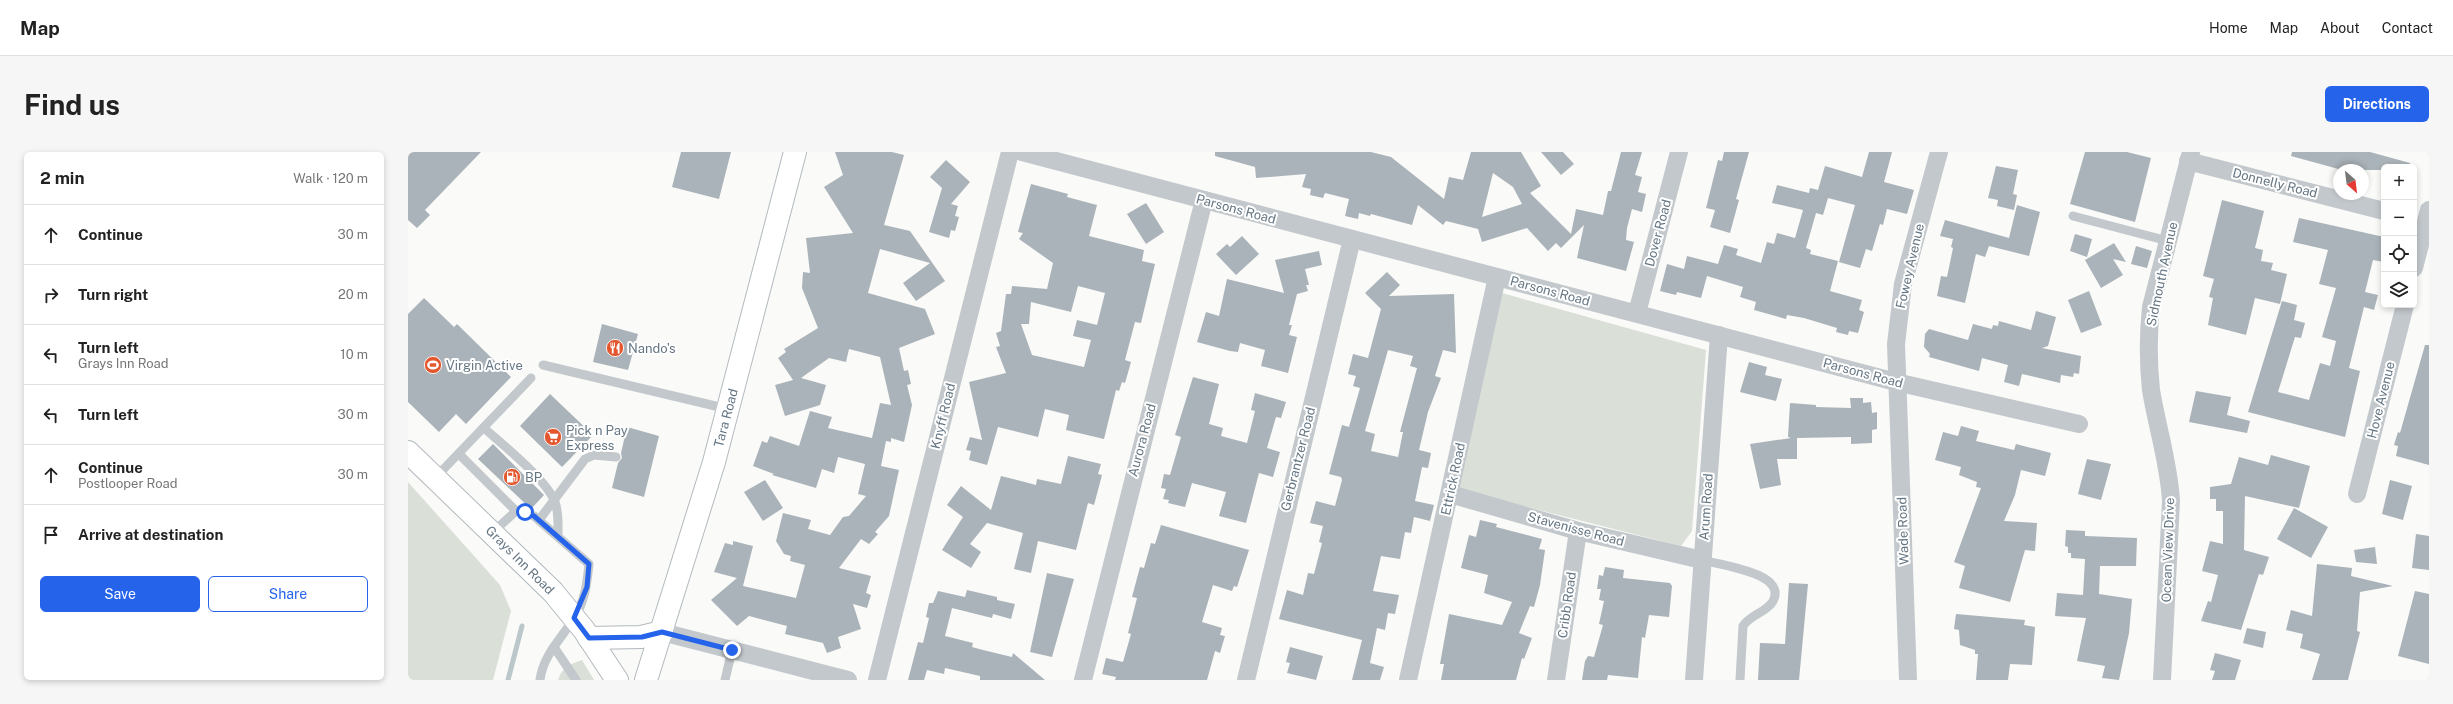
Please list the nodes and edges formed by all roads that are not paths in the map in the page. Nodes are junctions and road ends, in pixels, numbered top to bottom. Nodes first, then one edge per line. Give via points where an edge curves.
1 (795, 152) edge
2 (1010, 152) edge
3 (1022, 152) edge
4 (1679, 152) edge
5 (1938, 152) edge
6 (2190, 157) edge
7 (1204, 200) junction
8 (2381, 210) edge
9 (2074, 216) dead end
10 (2424, 218) edge
11 (1352, 239) junction
12 (2168, 241) junction
13 (2417, 253) edge
14 (1497, 277) junction
15 (2404, 308) edge
16 (1637, 314) junction
17 (1719, 335) junction
18 (544, 365) dead end
19 (531, 378) dead end
20 (1896, 382) junction
21 (728, 409) junction
22 (2158, 421) joint
23 (2079, 424) dead end
24 (484, 428) junction
25 (408, 452) edge
26 (459, 454) junction
27 (616, 457) dead end
28 (435, 478) junction
29 (1450, 494) junction
30 (2357, 494) dead end
31 (554, 501) junction
32 (516, 510) junction
33 (539, 520) junction
34 (1578, 531) junction
35 (493, 532) junction
36 (558, 536) junction
37 (1702, 560) junction
38 (574, 618) junction
39 (662, 632) junction
40 (589, 638) junction
41 (554, 647) junction
42 (732, 650) junction
43 (540, 680) edge
44 (576, 680) edge
45 (617, 680) edge
46 (646, 680) edge
47 (725, 680) edge
48 (848, 680) edge
49 (877, 680) edge
50 (1083, 680) edge
51 (1246, 680) edge
52 (1408, 680) edge
53 (1556, 680) edge
54 (1694, 680) edge
55 (1740, 680) edge
56 (1908, 680) edge
57 (2162, 680) edge

1 - 21 street, Tara Road
2 - 49 street, Knyff Road
3 - 7 street, Parsons Road
4 - 16 street, Dover Road
5 - 20 street, Fowey Avenue via 1903,284 1896,344
6 - 8 street, Donnelly Road
6 - 12 street, Sidmouth Avenue
7 - 11 street, Parsons Road
7 - 50 street, Aurora Road
9 - 12 lane
10 - 13 street
11 - 14 street, Parsons Road
11 - 51 street, Gerbrantzer Road
12 - 22 street, Sidmouth Avenue via 2151,307 2149,331 2152,391
14 - 16 street, Parsons Road
14 - 29 street, Ettrick Road
15 - 30 street, Hove Avenue
16 - 17 street, Parsons Road
17 - 20 street, Parsons Road
17 - 37 street, Arum Road
18 - 21 lane
19 - 24 lane
20 - 23 street, Parsons Road
20 - 56 street, Wade Road
21 - 39 street, Tara Road
22 - 57 street, Ocean View Drive via 2170,472 2171,501
24 - 26 lane
24 - 31 lane via 530,470
25 - 28 street, Grays Inn Road
26 - 28 lane
26 - 32 lane
27 - 31 lane via 594,454 589,457 575,471
28 - 35 street, Grays Inn Road
29 - 34 street, Stavenisse Road
29 - 52 street, Ettrick Road
31 - 33 lane
31 - 36 lane via 558,512
32 - 33 lane
32 - 35 lane
33 - 36 lane
34 - 37 street, Stavenisse Road
34 - 53 street, Cribb Road
35 - 38 street, Grays Inn Road
36 - 38 lane via 589,564 585,594
37 - 54 street, Arum Road
37 - 55 lane via 1764,577 1775,588 1770,606 1752,616 1742,626
38 - 40 street, Grays Inn Road
38 - 41 lane
39 - 40 street via 642,637
39 - 42 street
39 - 46 street, Tara Road
40 - 45 street, Grays Inn Road
41 - 43 lane
41 - 44 lane
42 - 47 lane
42 - 48 street

